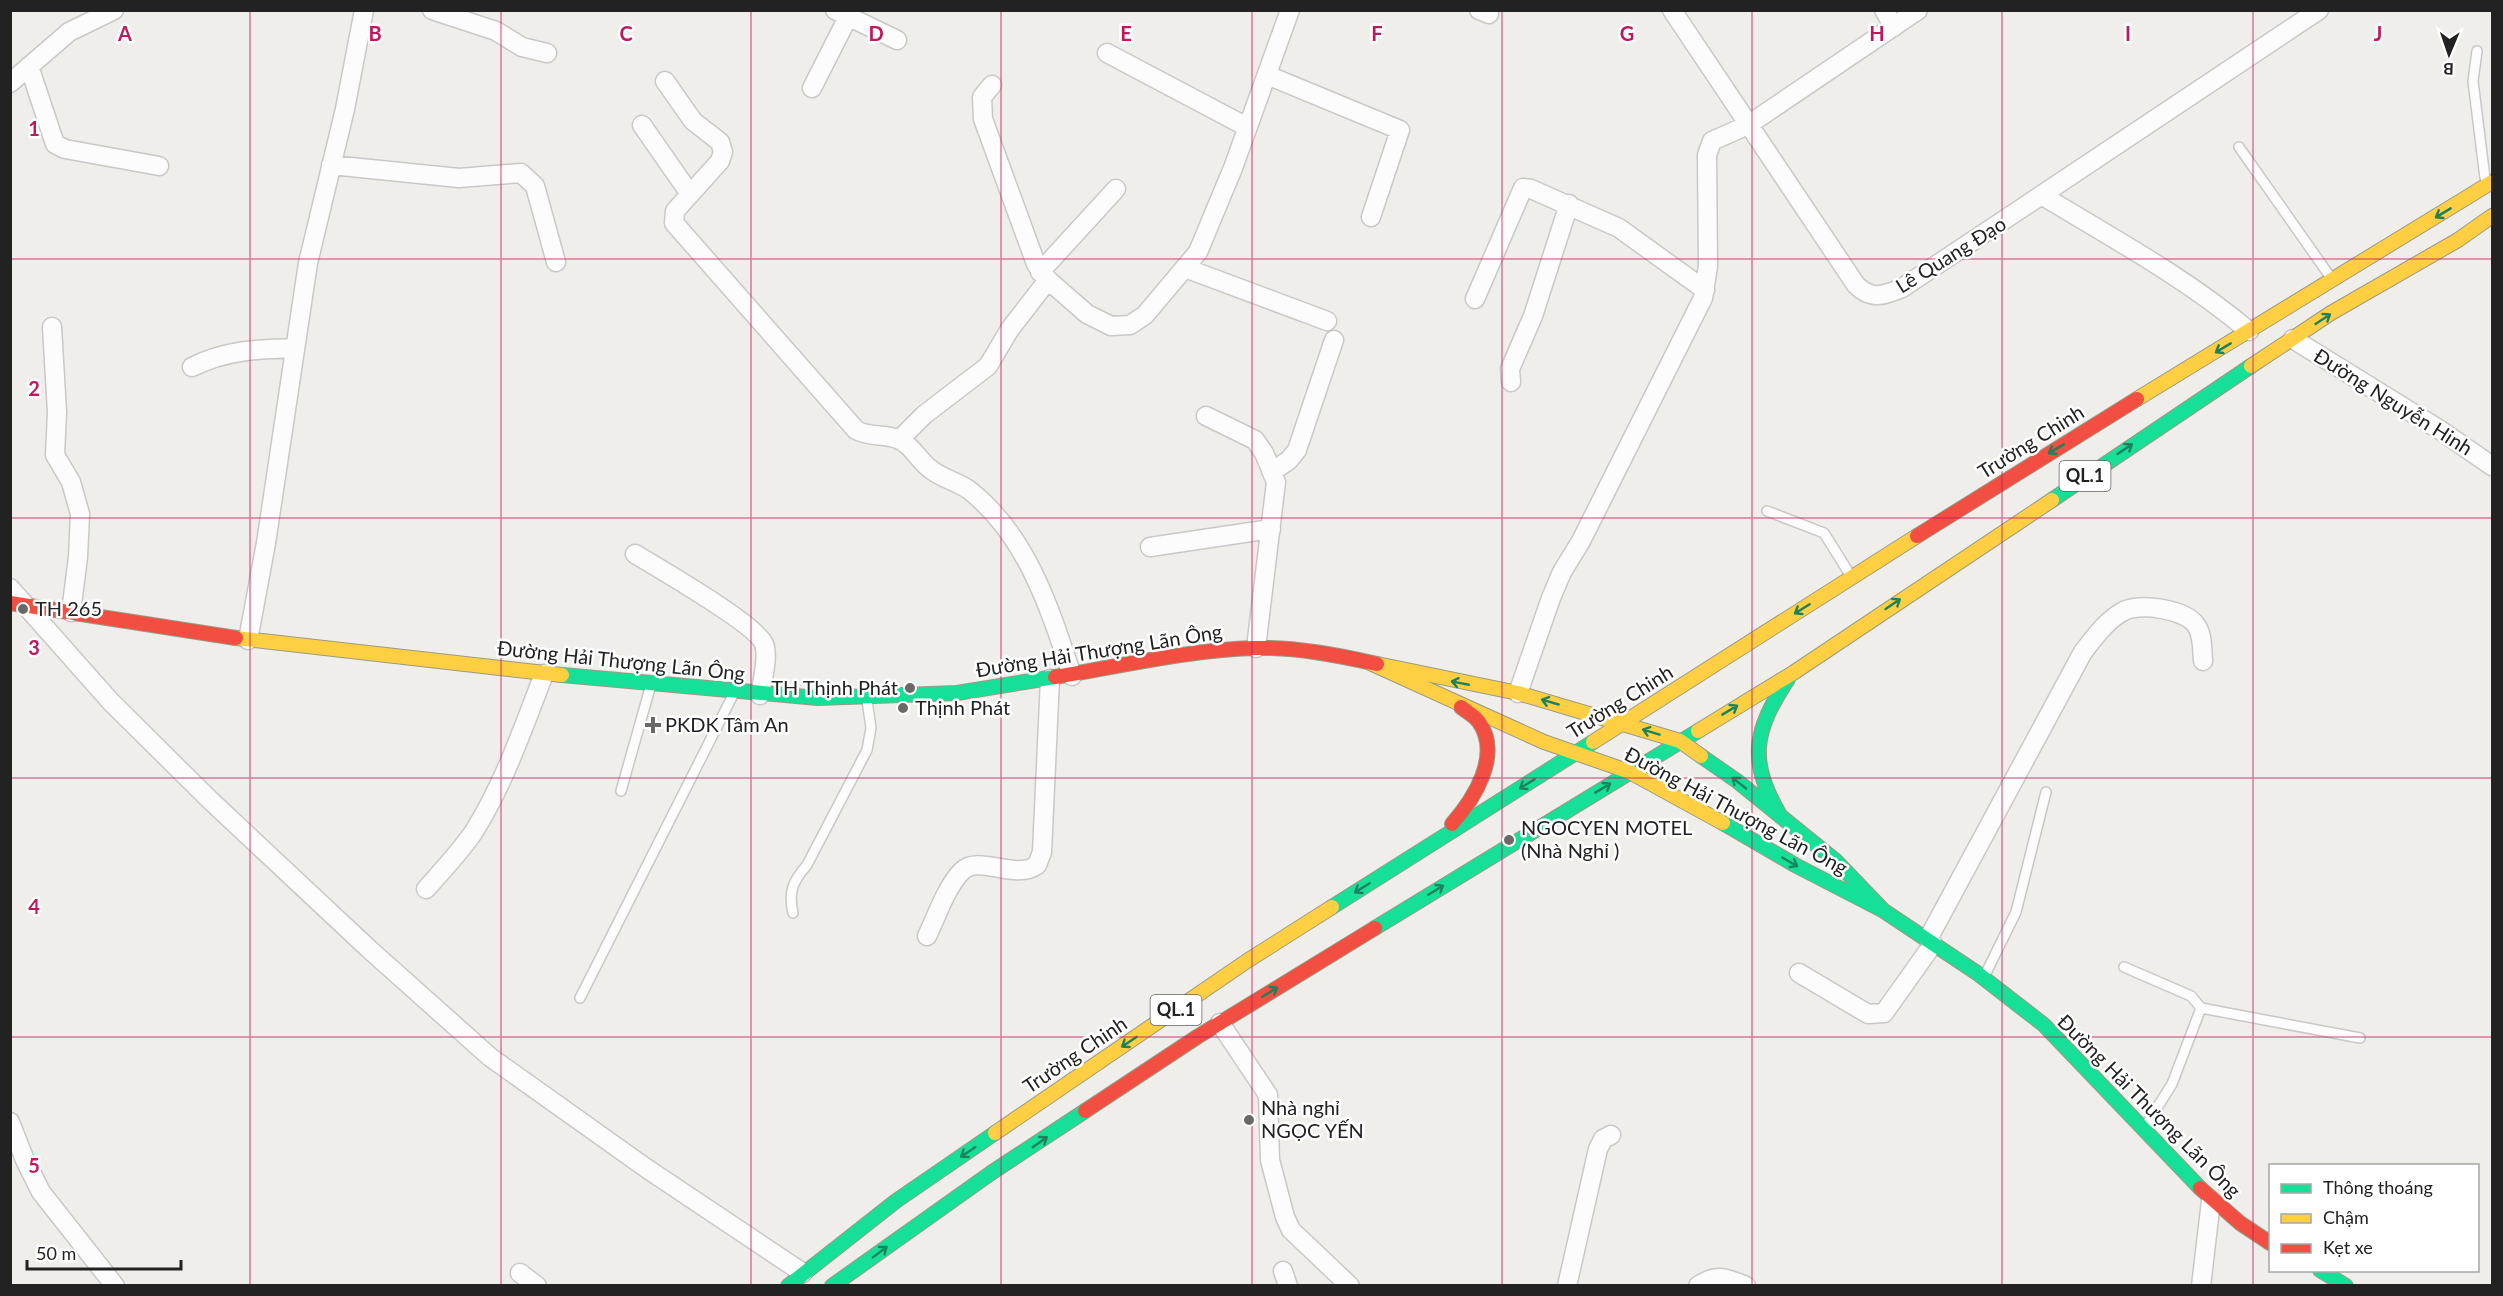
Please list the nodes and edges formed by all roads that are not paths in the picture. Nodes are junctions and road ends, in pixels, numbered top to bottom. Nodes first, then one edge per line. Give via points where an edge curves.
1 (114, 10) edge
2 (364, 10) edge
3 (432, 10) edge
4 (1290, 10) edge
5 (1672, 10) edge
6 (1884, 10) edge
7 (1918, 10) edge
8 (2319, 10) edge
9 (842, 14) edge
10 (1894, 27) junction
11 (897, 39) dead end
12 (2477, 51) dead end
13 (547, 53) dead end
14 (1107, 53) dead end
15 (29, 66) junction
16 (1267, 75) junction
17 (666, 81) dead end
18 (10, 83) edge
19 (992, 84) dead end
20 (812, 88) dead end
21 (642, 125) dead end
22 (1748, 125) junction
23 (1247, 127) junction
24 (2239, 147) dead end
25 (331, 165) junction
26 (159, 166) dead end
27 (2489, 184) edge
28 (1116, 189) dead end
29 (690, 194) junction
30 (2043, 196) junction
31 (1569, 204) junction
32 (2493, 216) edge
33 (1371, 217) dead end
34 (556, 262) dead end
35 (1185, 268) junction
36 (1044, 276) junction
37 (2332, 280) junction
38 (1705, 290) junction
39 (1475, 299) dead end
40 (1327, 321) dead end
41 (52, 327) dead end
42 (2249, 331) junction
43 (2293, 339) junction
44 (1334, 340) dead end
45 (295, 348) junction
46 (192, 368) dead end
47 (1510, 382) dead end
48 (1206, 416) dead end
49 (899, 440) junction
50 (2493, 466) edge
51 (1274, 471) junction
52 (1767, 511) dead end
53 (1271, 528) junction
54 (1150, 546) dead end
55 (635, 554) dead end
56 (1852, 578) junction
57 (10, 588) edge
58 (19, 604) edge
59 (71, 612) junction
60 (248, 640) junction
61 (1256, 648) junction
62 (2203, 661) dead end
63 (1370, 663) junction
64 (1793, 673) junction
65 (544, 674) junction
66 (1072, 676) junction
67 (1050, 679) junction
68 (651, 685) junction
69 (734, 693) junction
70 (1518, 693) junction
71 (760, 695) junction
72 (866, 697) junction
73 (1461, 707) junction
74 (1622, 724) junction
75 (1680, 741) junction
76 (1576, 752) junction
77 (1630, 772) junction
78 (621, 791) dead end
79 (2046, 792) dead end
80 (1781, 817) junction
81 (1432, 844) junction
82 (426, 889) dead end
83 (1884, 911) junction
84 (793, 913) dead end
85 (927, 936) dead end
86 (1930, 941) junction
87 (2124, 967) dead end
88 (1799, 973) dead end
89 (1983, 980) junction
90 (580, 998) dead end
91 (2202, 1008) junction
92 (1220, 1023) junction
93 (2360, 1038) dead end
94 (10, 1122) edge
95 (2144, 1129) junction
96 (1611, 1135) dead end
97 (2211, 1201) junction
98 (2269, 1242) edge
99 (2323, 1272) edge
100 (804, 1273) junction
101 (520, 1274) dead end
102 (840, 1284) edge
103 (115, 1286) edge
104 (537, 1286) edge
105 (788, 1286) edge
106 (1350, 1286) edge
107 (1567, 1286) edge
108 (1698, 1286) edge
109 (1746, 1286) edge
110 (2201, 1286) edge
111 (2346, 1286) edge

1 - 15 street via 69,32
2 - 25 street
3 - 13 street via 496,31 522,47
4 - 16 street
5 - 22 street, Lê Quang Đạo
6 - 10 street
7 - 10 street
8 - 30 street, Lê Quang Đạo
9 - 11 street
9 - 20 street
10 - 22 street
12 - 27 lane via 2473,81
14 - 23 street
15 - 18 street
15 - 26 street via 55,144
16 - 23 street
16 - 33 street via 1400,130
17 - 29 street via 693,121 720,142 723,152 720,161
19 - 36 street via 982,98 983,119
21 - 29 street
22 - 30 street, Lê Quang Đạo via 1856,285 1873,296 1902,288
22 - 38 street via 1712,141 1707,154
23 - 35 street via 1198,252
24 - 37 lane
25 - 34 street via 459,178 521,173 535,186
25 - 45 street via 308,263
27 -> 37 main road, Trường Chinh / QL.1
28 - 36 street
29 - 49 street via 675,211 674,223 856,430
30 - 42 street via 2178,276
31 - 38 street via 1619,228
31 - 39 street via 1523,188
31 - 47 street via 1533,316 1510,369
43 -> 32 main road, QL.1
35 - 36 street via 1145,315 1120,327 1093,318
35 - 40 street
36 - 49 street via 988,366 924,415
37 - 42 main road, Trường Chinh / QL.1
38 - 70 street via 1592,520 1562,572
41 - 59 street via 57,412 55,455 71,482 80,514
42 -> 56 main road, Trường Chinh / QL.1
43 - 50 street, Đường Nguyễn Hinh
64 -> 43 main road, QL.1
44 - 51 street via 1297,450
45 - 46 street via 243,350 209,358
45 - 60 street
48 - 51 street via 1255,441
49 - 66 street via 934,472 971,492 1007,531 1050,608
51 - 53 street via 1276,491
52 - 56 lane via 1824,533
53 - 54 street
53 - 61 street
55 - 71 street via 728,613 762,640 766,648
56 -> 74 main road, Trường Chinh / QL.1
57 - 58 street
58 - 59 main road, Đường Hải Thượng Lãn Ông
58 - 100 street via 210,801 490,1057 646,1168
59 - 60 main road, Đường Hải Thượng Lãn Ông
60 - 65 main road, Đường Hải Thượng Lãn Ông
61 - 63 main road, Đường Hải Thượng Lãn Ông via 1307,650
61 - 66 main road, Đường Hải Thượng Lãn Ông via 1197,653
62 - 86 street via 2202,639 2190,618 2141,605 2122,611 2108,623 2083,652
70 -> 63 main road, Đường Hải Thượng Lãn Ông
63 - 73 main road, Đường Hải Thượng Lãn Ông
75 -> 64 main road, QL.1
64 - 80 main road via 1761,722 1758,746 1760,778
65 - 68 main road, Đường Hải Thượng Lãn Ông
65 - 82 street via 512,758 489,804 454,858
66 - 67 main road, Đường Hải Thượng Lãn Ông
67 - 72 main road, Đường Hải Thượng Lãn Ông via 930,696
67 - 85 street via 1042,852 1037,865 1024,871 980,866 963,869
68 - 69 main road, Đường Hải Thượng Lãn Ông
68 - 78 lane
69 - 71 main road, Đường Hải Thượng Lãn Ông
69 - 90 lane
74 -> 70 main road, Đường Hải Thượng Lãn Ông
71 - 72 main road, Đường Hải Thượng Lãn Ông
72 - 84 lane via 871,728 867,750 807,865 794,880 790,897
73 - 76 main road, Đường Hải Thượng Lãn Ông
73 - 81 main road via 1479,723 1485,736 1486,759 1480,785 1466,810
75 -> 74 main road, Đường Hải Thượng Lãn Ông
74 - 76 main road, Trường Chinh / QL.1
75 - 77 main road, QL.1
80 -> 75 main road, Đường Hải Thượng Lãn Ông
76 - 77 main road, Đường Hải Thượng Lãn Ông
76 -> 81 main road, Trường Chinh / QL.1
77 -> 83 main road, Đường Hải Thượng Lãn Ông
92 -> 77 main road, QL.1
79 - 89 lane via 2016,912
80 - 83 main road, Đường Hải Thượng Lãn Ông via 1836,861
81 -> 100 main road, Trường Chinh / QL.1 via 1246,961 896,1202
83 - 86 main road, Đường Hải Thượng Lãn Ông
86 - 88 street via 1884,1013 1868,1014
86 - 89 main road, Đường Hải Thượng Lãn Ông
87 - 91 lane via 2191,996
89 - 95 main road, Đường Hải Thượng Lãn Ông via 2062,1043
91 - 93 lane
91 - 95 lane via 2172,1084
102 -> 92 main road, QL.1 via 991,1173
92 - 106 street via 1268,1095 1270,1160 1291,1230
94 - 103 street via 41,1192
95 - 97 main road, Đường Hải Thượng Lãn Ông
96 - 107 street via 1603,1139 1598,1149
97 - 98 main road, Đường Hải Thượng Lãn Ông
97 - 110 street
99 - 111 main road
100 - 105 main road, Trường Chinh / QL.1
101 - 104 street
108 - 109 street via 1711,1277

